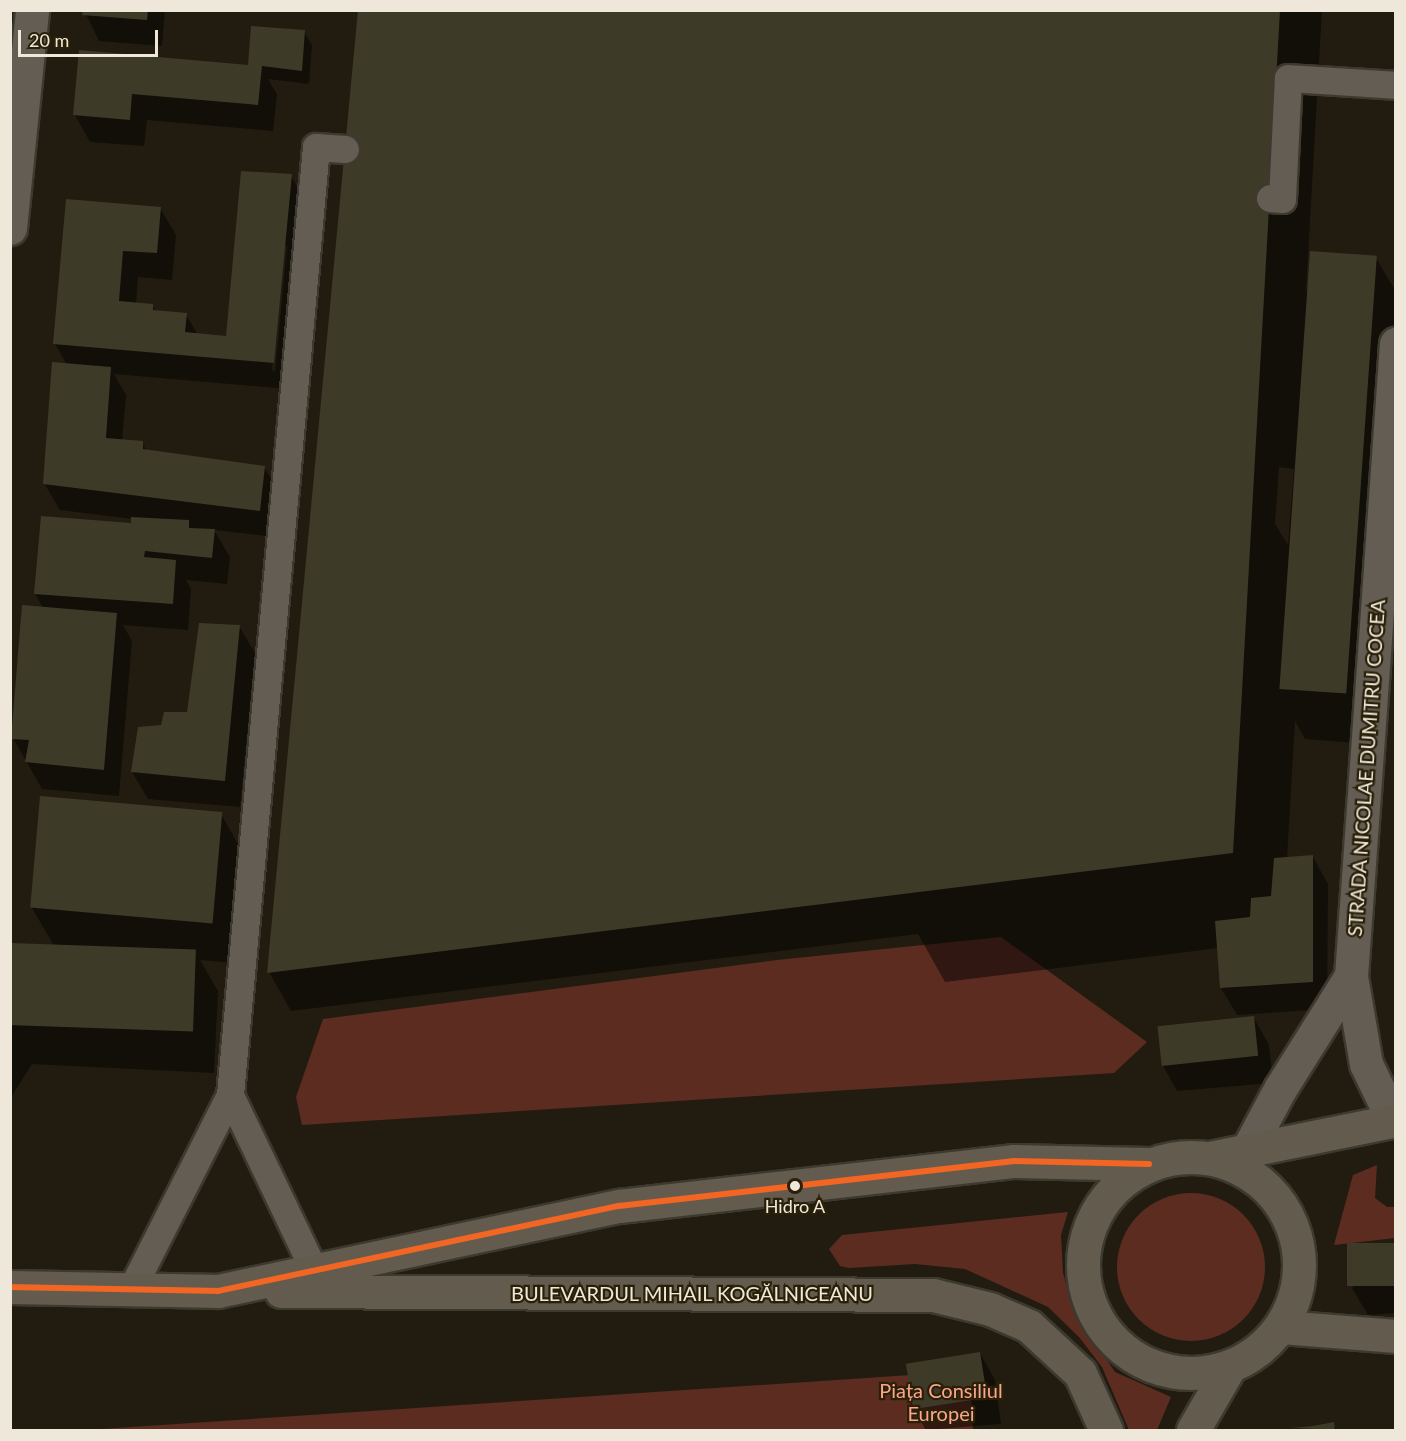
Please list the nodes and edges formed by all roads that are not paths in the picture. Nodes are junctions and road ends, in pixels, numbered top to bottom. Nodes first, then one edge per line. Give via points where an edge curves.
1 (32, 10) edge
2 (1395, 85) edge
3 (345, 149) dead end
4 (1270, 198) dead end
5 (10, 228) edge
6 (1395, 345) edge
7 (1394, 398) edge
8 (1351, 976) junction
9 (230, 1095) junction
10 (1394, 1120) edge
11 (1249, 1147) junction
12 (1210, 1158) junction
13 (1149, 1164) junction
14 (314, 1270) junction
15 (10, 1287) edge
16 (131, 1290) junction
17 (218, 1291) junction
18 (1282, 1327) junction
19 (1395, 1336) edge
20 (1228, 1368) junction
21 (1106, 1431) edge
22 (1193, 1431) edge

1 - 5 street
2 - 4 lane via 1288,78 1282,199
3 - 9 lane via 316,147
6 - 7 street, STRADA NICOLAE DUMITRU COCEA
7 - 8 street, STRADA NICOLAE DUMITRU COCEA
8 - 10 street, STRADA NICOLAE DUMITRU COCEA via 1366,1064
8 - 11 street, STRADA NICOLAE DUMITRU COCEA via 1280,1089
9 - 14 lane
9 - 16 lane
10 - 11 main road
11 - 12 main road
12 - 13 main road via 1179,1157
12 - 18 main road via 1240,1168 1266,1185 1289,1219 1297,1238 1300,1268 1296,1299
13 - 14 main road via 1014,1161 619,1206
13 - 20 main road via 1121,1181 1100,1206 1086,1237 1082,1271 1089,1304 1106,1333 1131,1356 1153,1367 1203,1375
14 - 17 main road
15 - 16 main road
16 - 17 main road
17 - 21 main road, BULEVARDUL MIHAIL KOGĂLNICEANU via 933,1295 990,1309 1029,1326 1080,1373
18 - 19 main road
18 - 20 main road via 1259,1351
20 - 22 main road

